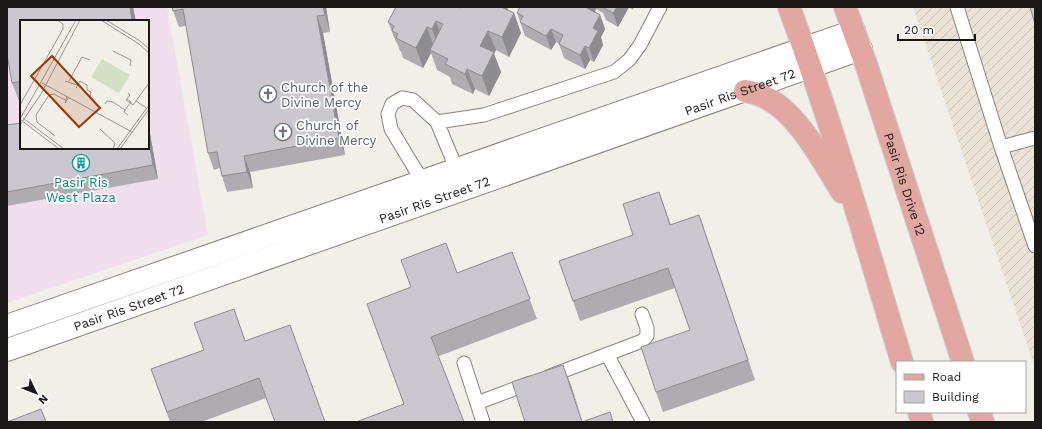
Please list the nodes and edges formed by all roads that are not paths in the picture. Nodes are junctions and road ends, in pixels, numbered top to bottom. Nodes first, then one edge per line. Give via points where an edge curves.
1 (660, 7) edge
2 (789, 7) edge
3 (845, 7) edge
4 (957, 7) edge
5 (857, 40) junction
6 (807, 58) junction
7 (744, 90) junction
8 (437, 122) junction
9 (1035, 138) edge
10 (1001, 146) junction
11 (461, 179) junction
12 (425, 181) junction
13 (435, 200) junction
14 (860, 221) junction
15 (1035, 246) edge
16 (642, 314) dead end
17 (7, 326) edge
18 (7, 350) edge
19 (607, 354) junction
20 (902, 361) edge
21 (963, 361) edge
22 (464, 362) dead end
23 (477, 403) junction
24 (483, 422) edge
25 (643, 422) edge

1 - 8 lane via 640,45 629,60 614,72 484,115
2 - 6 main road
3 - 5 main road, Pasir Ris Drive 12
4 - 10 lane
5 - 6 street, Pasir Ris Street 72
5 - 21 main road, Pasir Ris Drive 12
6 - 7 street, Pasir Ris Street 72
6 - 11 street, Pasir Ris Street 72
6 - 14 main road
7 - 11 street, Pasir Ris Street 72
7 - 14 main road via 763,96 778,105 804,131
8 - 11 lane
8 - 12 lane via 413,100 402,98 392,104 388,114 392,129 415,169
9 - 10 lane
10 - 15 lane
11 - 12 street, Pasir Ris Street 72
11 - 13 street, Pasir Ris Street 72
12 - 13 lane
12 - 17 street, Pasir Ris Street 72
13 - 18 street, Pasir Ris Street 72
14 - 20 main road
16 - 19 lane via 647,336 642,341
19 - 23 lane
19 - 25 lane
22 - 23 lane
23 - 24 lane

